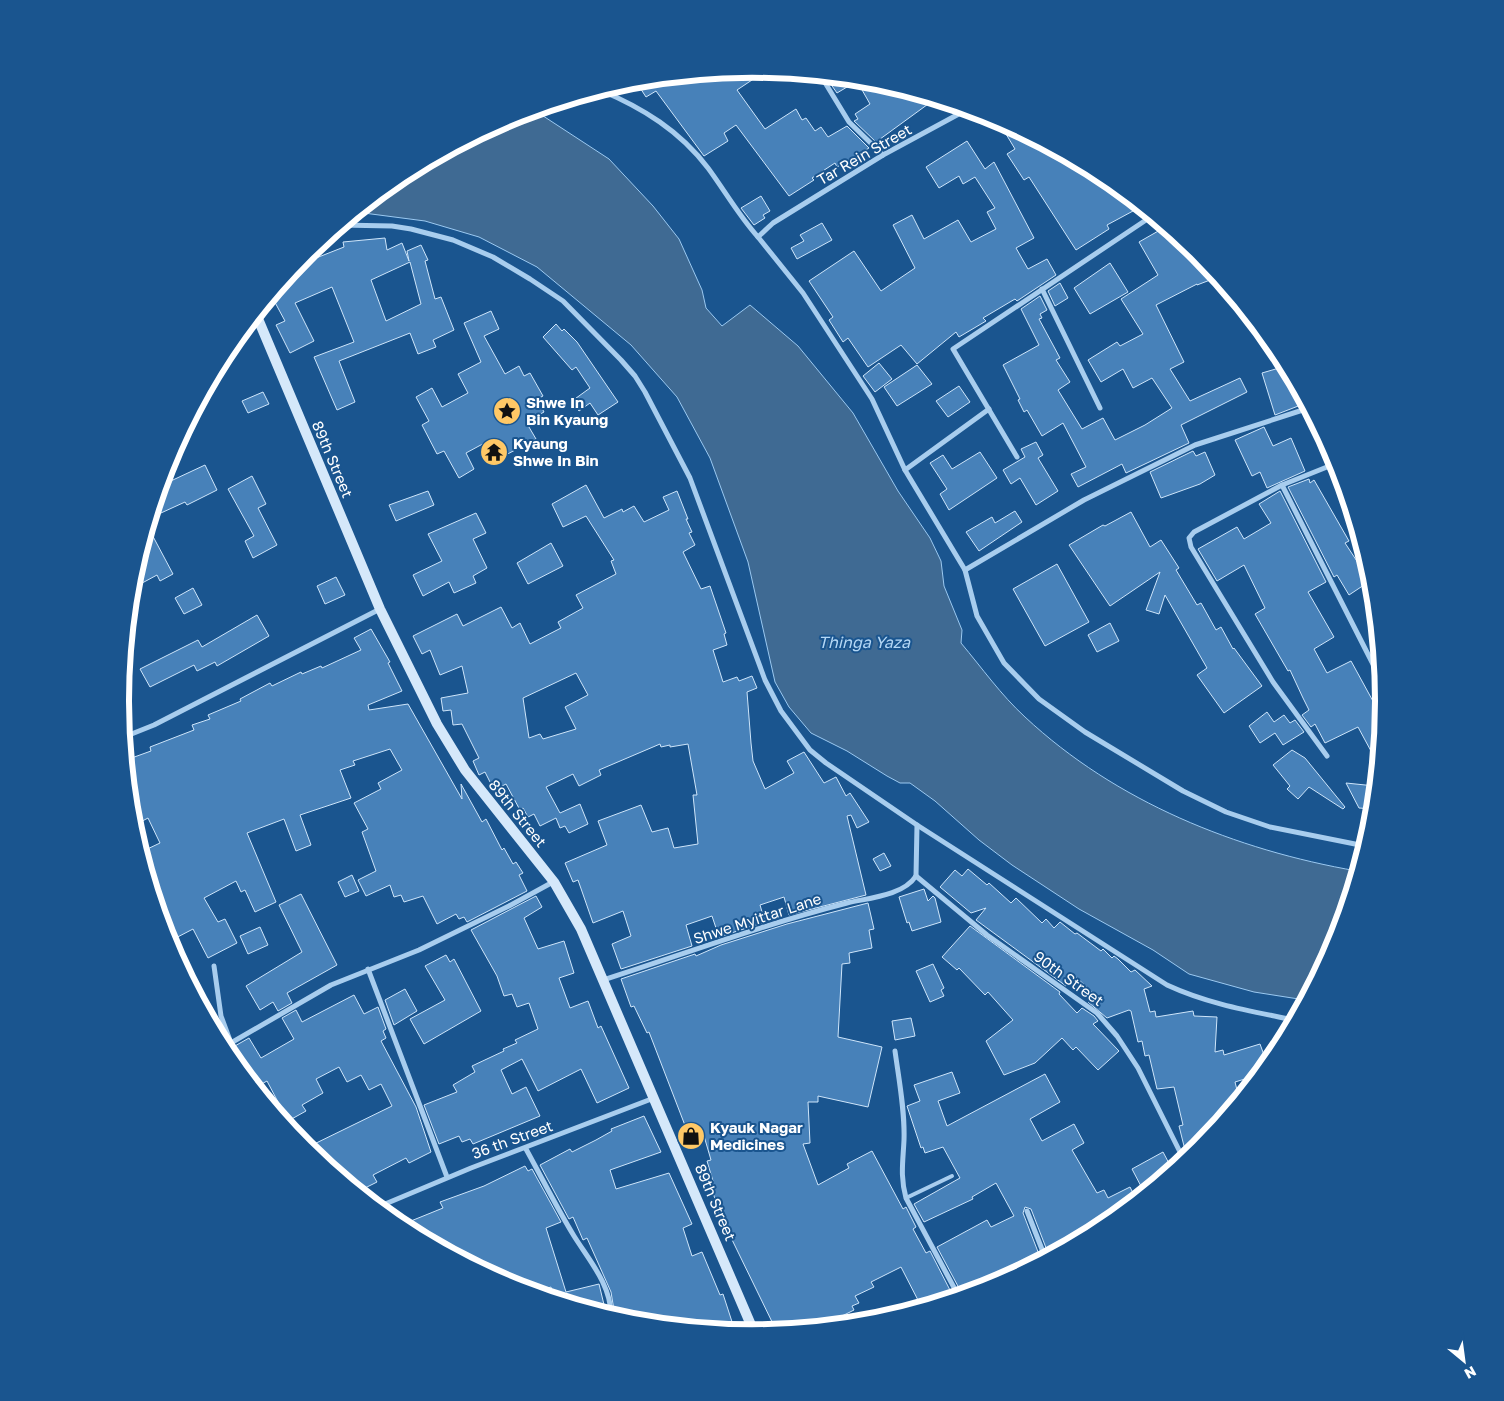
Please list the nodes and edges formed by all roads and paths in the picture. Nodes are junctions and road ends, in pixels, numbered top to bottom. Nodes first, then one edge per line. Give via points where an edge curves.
1 (825, 82) edge
2 (609, 94) edge
3 (959, 114) edge
4 (883, 155) junction
5 (1147, 219) edge
6 (349, 225) edge
7 (758, 237) junction
8 (1042, 289) junction
9 (259, 320) edge
10 (1100, 408) dead end
11 (988, 409) junction
12 (1303, 410) edge
13 (1017, 457) dead end
14 (1329, 466) edge
15 (906, 470) junction
16 (1282, 485) junction
17 (965, 570) junction
18 (380, 609) junction
19 (1374, 666) edge
20 (130, 735) edge
21 (1327, 756) dead end
22 (916, 825) junction
23 (1358, 845) edge
24 (916, 876) junction
25 (554, 882) junction
26 (214, 966) dead end
27 (368, 969) junction
28 (603, 980) junction
29 (1288, 1019) edge
30 (230, 1041) edge
31 (231, 1043) edge
32 (895, 1050) dead end
33 (655, 1098) junction
34 (526, 1149) junction
35 (1180, 1153) edge
36 (952, 1176) dead end
37 (447, 1177) junction
38 (906, 1198) junction
39 (385, 1204) edge
40 (1027, 1211) dead end
41 (1043, 1251) edge
42 (955, 1289) edge
43 (609, 1307) edge
44 (751, 1324) edge

1 - 4 street via 849,122
2 - 7 street via 645,111 687,143
3 - 4 street, Tar Rein Street
4 - 7 street, Tar Rein Street via 773,223
5 - 8 street
6 - 22 street via 412,229 453,240 493,257 562,301 621,360 645,392 690,478 765,680 781,711 810,750
7 - 15 street via 803,293 872,399
8 - 10 street
8 - 11 street via 953,349
9 - 18 main road, 89th Street
11 - 13 street
11 - 15 street
12 - 17 street via 1242,428 1178,453 1084,500
14 - 16 street
15 - 17 street
16 - 19 street
16 - 21 street via 1194,532 1190,538 1191,546 1273,682
17 - 23 street via 977,616 1004,663 1039,699 1085,732 1183,791 1226,812 1270,827
18 - 20 street
18 - 25 main road, 89th Street via 450,748
22 - 24 street
22 - 29 street via 1167,985 1220,1006
24 - 28 street, Shwe Myittar Lane via 897,890 827,908
24 - 35 street, 90th Street via 988,935 1097,1013 1118,1036 1138,1068
25 - 27 street via 419,950
25 - 28 main road, 89th Street via 581,928
26 - 30 street via 221,1016
27 - 31 street via 331,986
27 - 37 street
28 - 33 main road, 89th Street
32 - 38 street via 903,1116 902,1187
33 - 34 street, 36 th Street
33 - 44 main road, 89th Street
34 - 37 street, 36 th Street
34 - 43 street via 574,1236 594,1265
36 - 38 lane
37 - 39 street, 36 th Street
38 - 42 street
40 - 41 street

